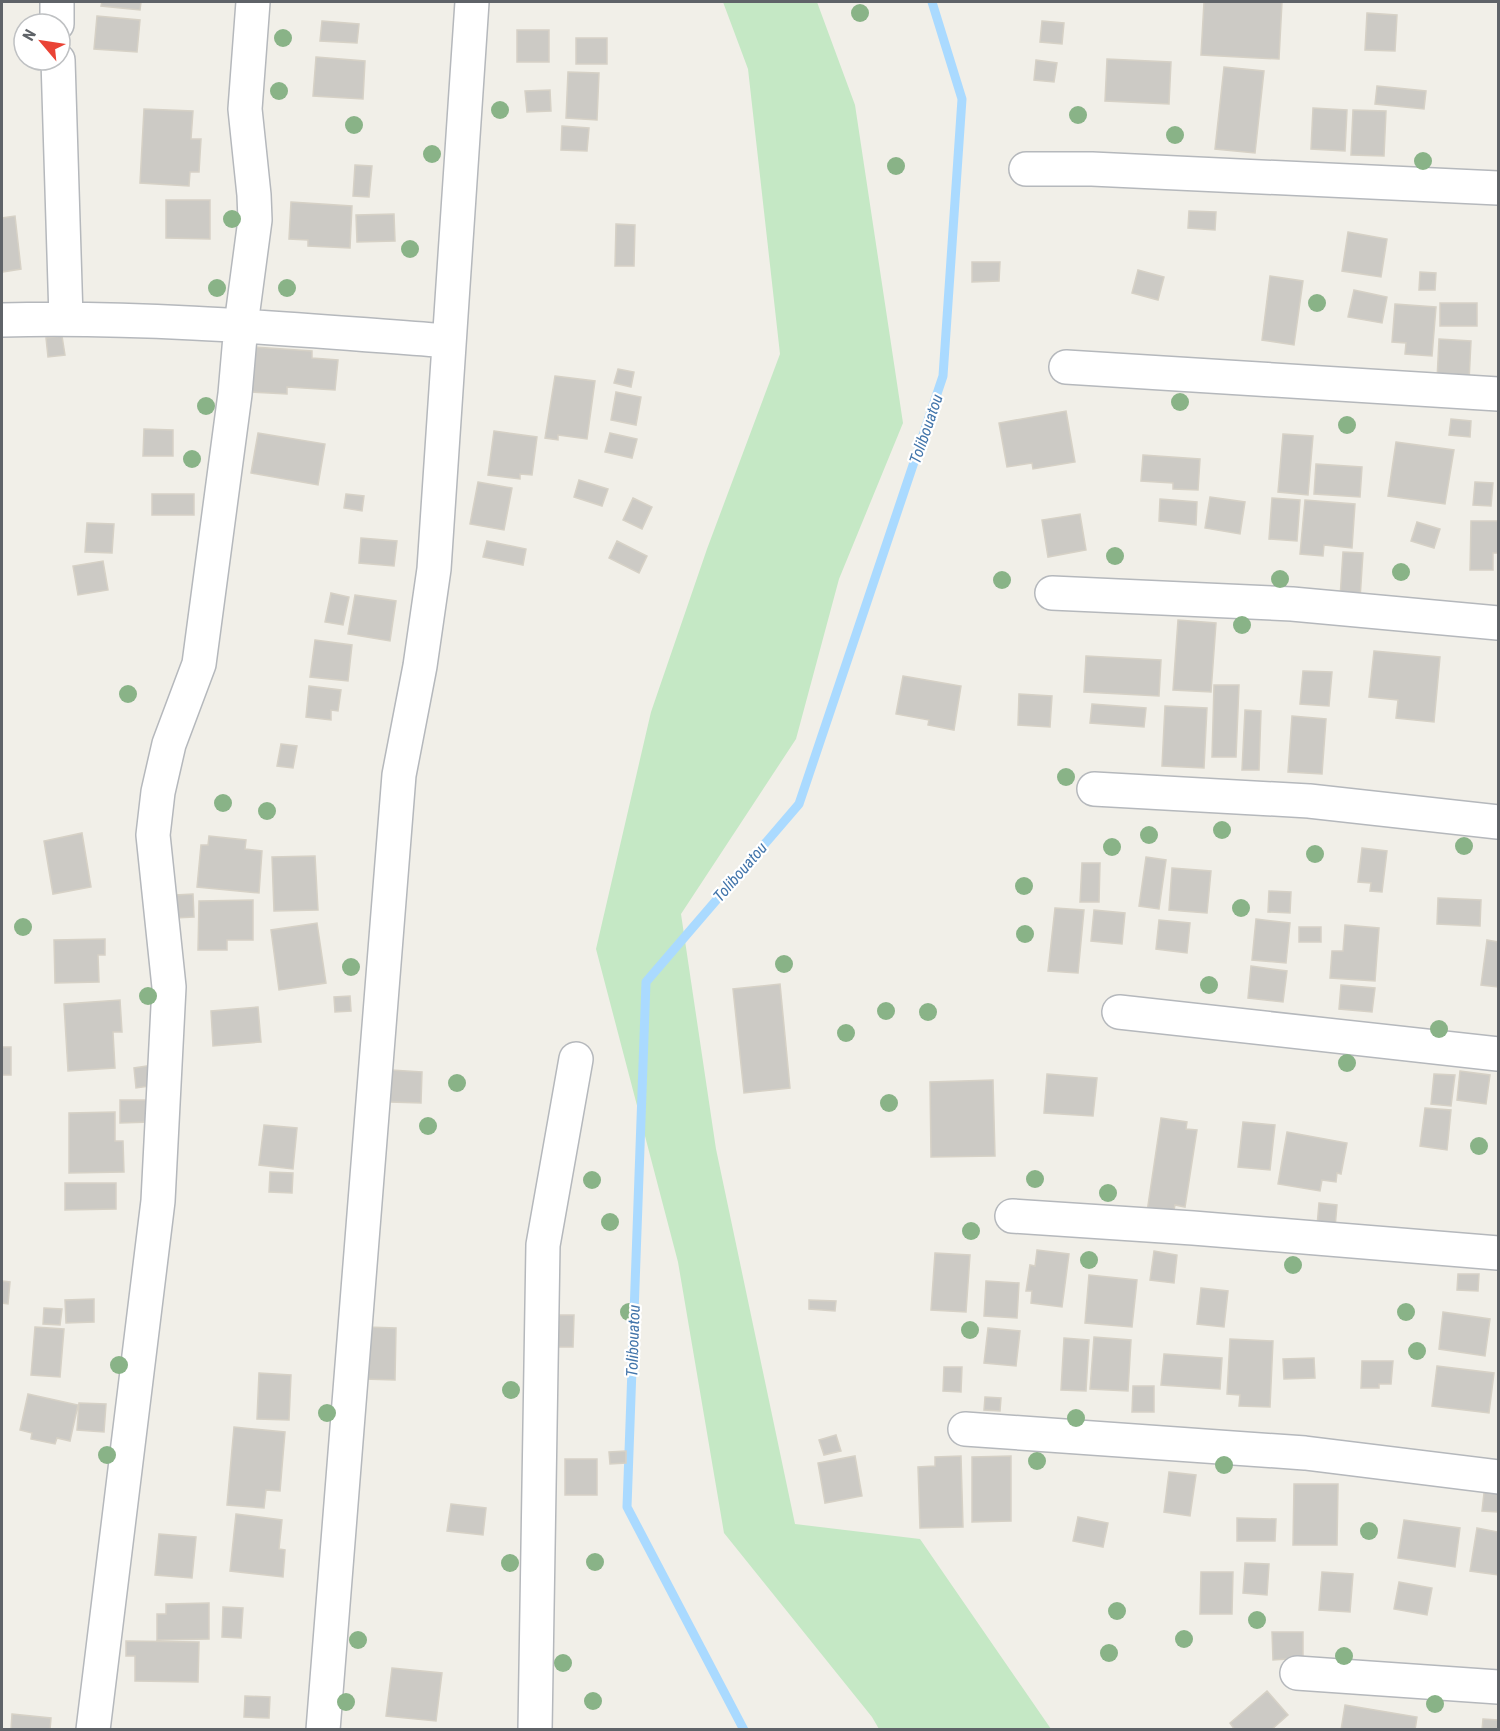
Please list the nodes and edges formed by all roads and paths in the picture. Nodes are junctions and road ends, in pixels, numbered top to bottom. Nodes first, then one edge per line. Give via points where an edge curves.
1 (252, 2) edge
2 (472, 2) edge
3 (58, 72) edge
4 (1026, 169) dead end
5 (1498, 188) edge
6 (66, 318) junction
7 (2, 320) edge
8 (241, 325) junction
9 (449, 341) junction
10 (1066, 367) dead end
11 (1498, 394) edge
12 (1052, 593) dead end
13 (1498, 623) edge
14 (1094, 789) dead end
15 (1498, 822) edge
16 (1119, 1012) dead end
17 (1498, 1053) edge
18 (576, 1059) dead end
19 (1012, 1216) dead end
20 (1498, 1253) edge
21 (965, 1430) dead end
22 (1498, 1477) edge
23 (1297, 1672) dead end
24 (1498, 1688) edge
25 (93, 1730) edge
26 (323, 1730) edge
27 (534, 1730) edge

1 - 8 street via 245,109 255,220
2 - 9 street
3 - 6 street
4 - 5 street
6 - 7 street
6 - 8 street
8 - 9 street
8 - 25 street via 199,664 169,744 153,835 169,987 158,1202
9 - 26 street via 434,569 399,775
10 - 11 street
12 - 13 street via 1292,604
14 - 15 street via 1309,801
16 - 17 street
18 - 27 street via 543,1245
19 - 20 street
21 - 22 street via 1305,1453
23 - 24 street

